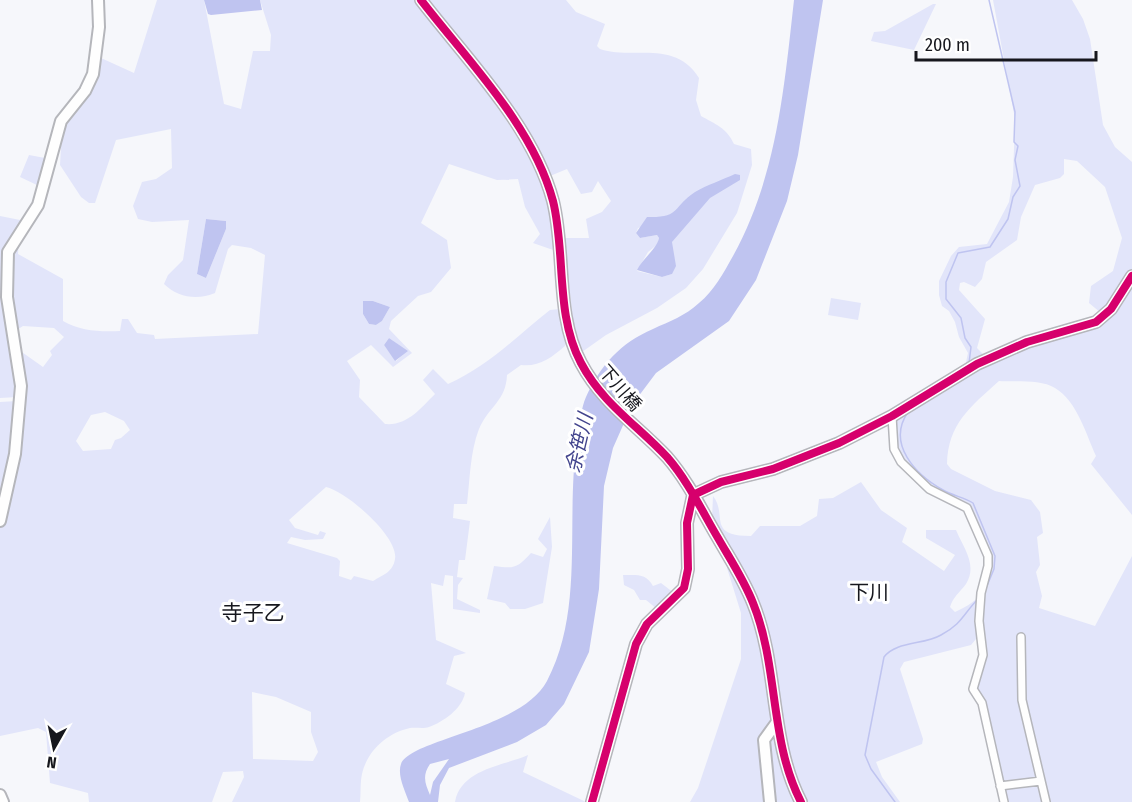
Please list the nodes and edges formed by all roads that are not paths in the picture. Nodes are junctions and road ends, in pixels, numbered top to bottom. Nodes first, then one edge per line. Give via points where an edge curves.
1 (98, 0) edge
2 (421, 0) edge
3 (1132, 276) edge
4 (892, 416) junction
5 (693, 495) junction
6 (0, 521) edge
7 (1021, 637) dead end
8 (777, 722) junction
9 (1041, 781) junction
10 (1000, 786) junction
11 (0, 795) edge
12 (3, 802) edge
13 (592, 802) edge
14 (770, 802) edge
15 (801, 802) edge
16 (1004, 802) edge
17 (1046, 802) edge

1 - 6 street via 93,74 61,121 38,205 8,252 7,297 21,386 15,454
2 - 5 street, 下川橋 via 514,120 536,155 553,202 567,318 581,363 605,400 668,459
3 - 4 street via 1111,309 1096,322 1027,342 977,364
4 - 5 street via 773,469 721,482
4 - 10 street via 894,449 901,462 929,489 967,508 988,556 979,626 983,655 973,689 982,703
5 - 8 street, 下川橋 via 745,585 761,624
5 - 13 street via 687,523 687,579 684,588 647,624 636,644
7 - 9 street via 1022,700
8 - 14 street via 764,740
8 - 15 street, 下川橋 via 786,767
9 - 10 street
9 - 17 street
10 - 16 street
11 - 12 street

